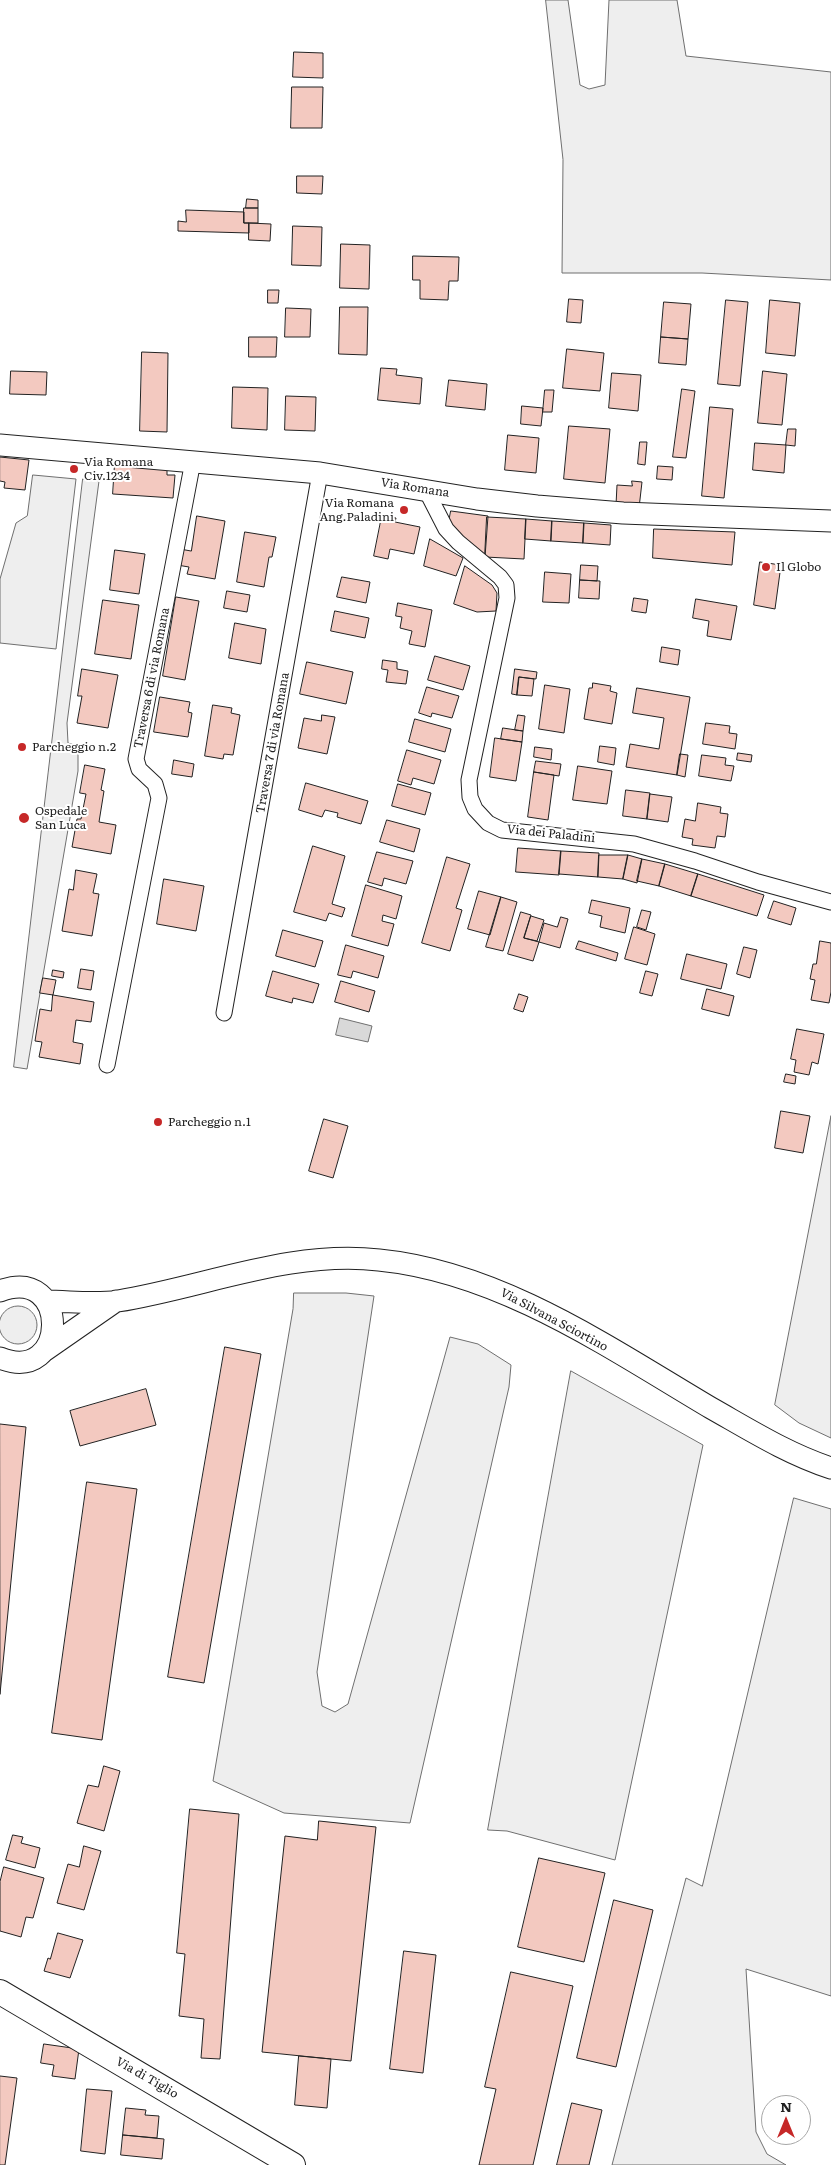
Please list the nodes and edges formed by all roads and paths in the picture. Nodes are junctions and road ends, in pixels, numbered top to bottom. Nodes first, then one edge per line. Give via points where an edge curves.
1 (0, 445) edge
2 (193, 460) junction
3 (320, 473) junction
4 (426, 490) junction
5 (831, 521) edge
6 (831, 902) edge
7 (224, 1012) dead end
8 (107, 1065) dead end
9 (0, 1290) edge
10 (116, 1301) junction
11 (46, 1302) junction
12 (42, 1352) junction
13 (0, 1358) edge
14 (831, 1468) edge
15 (0, 1992) edge
16 (293, 2165) edge

1 - 2 street, Via Romana
2 - 3 street, Via Romana
2 - 8 street, Traversa 6 di via Romana via 136,759 139,769 155,784 159,798
3 - 4 street, Via Romana
3 - 7 street, Traversa 7 di via Romana
4 - 5 street, Via Romana via 575,509
4 - 6 street, Via dei Paladini via 446,529 500,577 507,590 469,780 472,802 483,819 511,832 610,840 656,849
9 - 11 street via 26,1288
10 - 11 street, Via Silvana Sciortino
10 - 12 street
10 - 14 street, Via Silvana Sciortino via 266,1267 311,1261 378,1260 441,1270 521,1300 763,1439
11 - 12 street via 54,1318 54,1328
12 - 13 street via 19,1362
15 - 16 main road, Via di Tiglio

